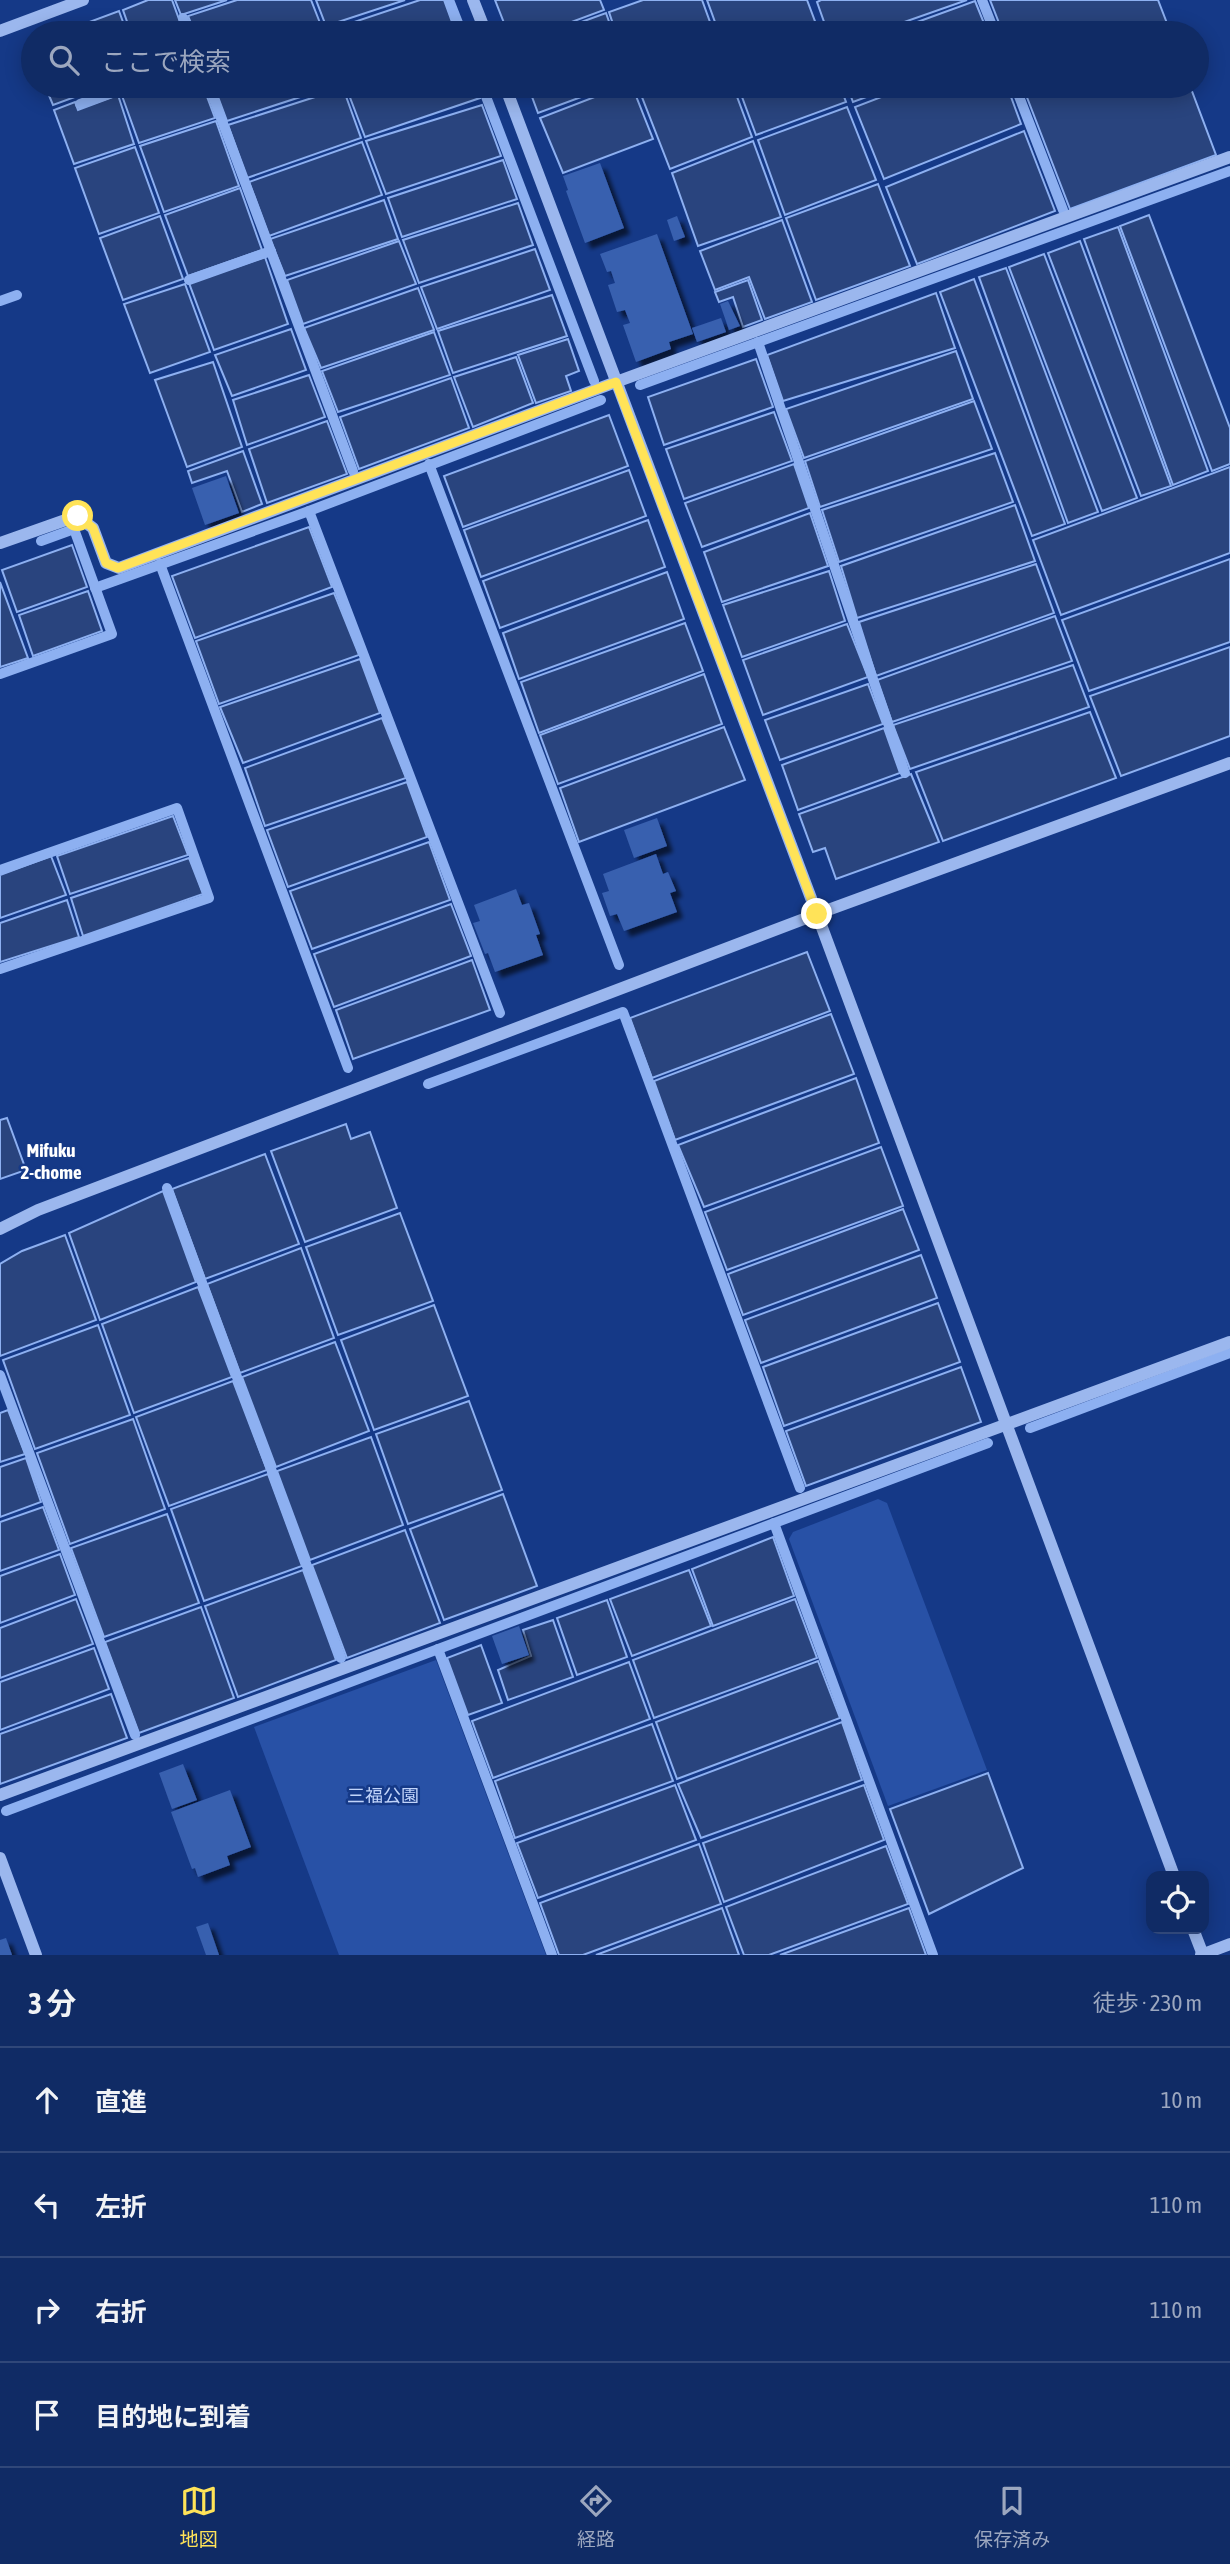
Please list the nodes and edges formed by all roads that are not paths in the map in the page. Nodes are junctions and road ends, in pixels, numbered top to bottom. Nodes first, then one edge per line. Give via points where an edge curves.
1 (83, 0) edge
2 (473, 0) edge
3 (27, 21) edge
4 (481, 21) edge
5 (21, 23) edge
6 (0, 31) edge
7 (510, 98) edge
8 (1230, 157) edge
9 (616, 382) junction
10 (0, 543) edge
11 (1230, 763) edge
12 (817, 914) junction
13 (0, 1229) edge
14 (1230, 1342) edge
15 (1006, 1426) junction
16 (0, 1795) edge
17 (0, 1858) edge
18 (1172, 1871) edge
19 (1195, 1934) edge
20 (1230, 1944) edge
21 (36, 1955) edge
22 (1202, 1955) edge

1 - 3 street
2 - 4 street
5 - 6 street
7 - 9 street
8 - 9 street
9 - 10 street via 118,568 106,563 93,528 78,516
9 - 12 street
11 - 12 street
12 - 13 street via 38,1210
12 - 15 street
14 - 15 street
15 - 16 street
15 - 18 street
17 - 21 street
19 - 22 street
20 - 22 street

